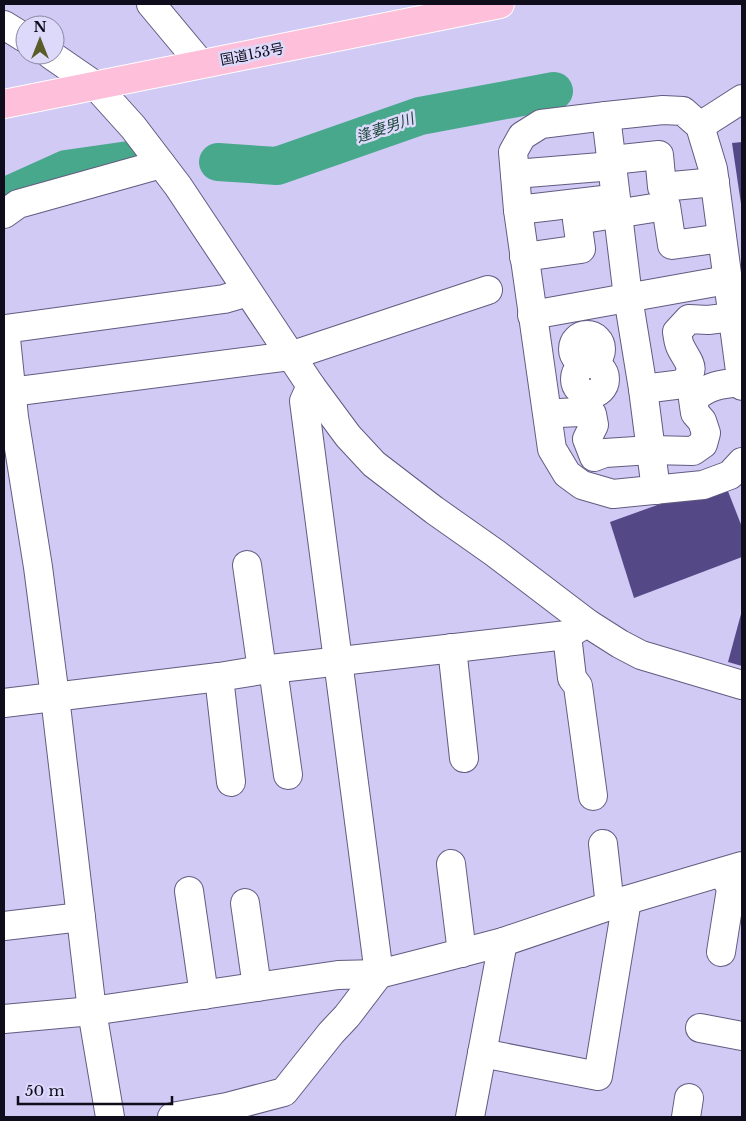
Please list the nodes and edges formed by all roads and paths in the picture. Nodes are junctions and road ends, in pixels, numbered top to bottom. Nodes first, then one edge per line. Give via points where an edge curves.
1 (151, 4) edge
2 (500, 4) edge
3 (4, 24) edge
4 (15, 31) edge
5 (201, 64) junction
6 (65, 65) edge
7 (96, 86) junction
8 (742, 99) edge
9 (4, 104) edge
10 (606, 116) junction
11 (700, 126) junction
12 (612, 163) junction
13 (161, 164) junction
14 (514, 174) junction
15 (565, 179) junction
16 (715, 182) junction
17 (617, 206) junction
18 (518, 210) junction
19 (4, 214) edge
20 (722, 238) junction
21 (524, 257) junction
22 (727, 280) junction
23 (488, 290) dead end
24 (248, 292) junction
25 (628, 297) junction
26 (581, 306) junction
27 (532, 315) junction
28 (733, 317) junction
29 (4, 325) edge
30 (290, 356) junction
31 (641, 379) junction
32 (742, 384) edge
33 (311, 386) junction
34 (12, 392) junction
35 (559, 412) dead end
36 (651, 450) junction
37 (741, 465) edge
38 (656, 490) junction
39 (247, 565) dead end
40 (577, 629) junction
41 (452, 648) junction
42 (337, 661) junction
43 (268, 669) junction
44 (219, 677) junction
45 (742, 685) edge
46 (55, 697) junction
47 (4, 703) edge
48 (464, 758) dead end
49 (288, 775) dead end
50 (232, 782) dead end
51 (593, 796) dead end
52 (603, 844) dead end
53 (451, 864) dead end
54 (733, 869) edge
55 (189, 891) dead end
56 (246, 903) dead end
57 (619, 903) junction
58 (81, 917) junction
59 (4, 926) edge
60 (503, 942) junction
61 (721, 952) dead end
62 (462, 953) junction
63 (379, 974) junction
64 (257, 987) junction
65 (204, 995) junction
66 (92, 1011) junction
67 (4, 1020) edge
68 (700, 1028) dead end
69 (742, 1036) edge
70 (482, 1053) junction
71 (187, 1116) edge
72 (110, 1117) edge
73 (470, 1117) edge

1 - 5 street
2 - 5 highway, 国道153号
3 - 4 street
5 - 7 highway, 国道153号
6 - 7 street
7 - 9 highway, 国道153号
7 - 13 street via 133,126
8 - 11 street
10 - 11 street via 683,111
10 - 12 street
10 - 14 street via 542,124 522,136 513,152
11 - 16 street
12 - 15 street
12 - 16 street via 659,155 662,187
12 - 17 street
13 - 19 street via 18,204
13 - 24 street
14 - 15 street
14 - 18 street
15 - 17 street
15 - 18 street
16 - 20 street
17 - 20 street via 666,206 672,246
17 - 21 street via 577,220 581,249
17 - 25 street
18 - 21 street
20 - 22 street
21 - 27 street
22 - 25 street
22 - 28 street
23 - 30 street
24 - 29 street via 224,299
24 - 30 street
25 - 26 street
25 - 31 street
26 - 27 street
26 - 31 street via 586,336 594,337 601,348 599,357 592,362 593,368
27 - 38 street via 552,449 567,474 582,485 613,494
28 - 31 street via 689,319 677,332 680,347 690,361 690,375 683,384
28 - 32 street
29 - 34 street
30 - 33 street
30 - 34 street
31 - 36 street
32 - 36 street via 714,385 693,399 695,412 706,433 703,444 692,451
33 - 40 street via 348,436 374,464 495,553
33 - 42 street via 304,401
34 - 46 street
35 - 36 street via 592,414 594,425 587,440 594,456
36 - 38 street
37 - 38 street via 730,475 703,485
39 - 43 street
40 - 41 street
40 - 45 street via 641,655
40 - 51 street via 572,678 578,686
41 - 42 street
41 - 48 street
42 - 43 street
42 - 63 street
43 - 44 street
43 - 49 street
44 - 46 street
44 - 50 street
46 - 47 street
46 - 58 street
52 - 57 street
53 - 62 street
54 - 57 street
54 - 61 street
55 - 65 street
56 - 64 street
57 - 60 street
57 - 70 street via 598,1076
58 - 59 street
58 - 66 street
60 - 62 street
60 - 70 street
62 - 63 street
63 - 64 street via 338,975
63 - 71 street via 284,1092
64 - 65 street
65 - 66 street
66 - 67 street
66 - 72 street
68 - 69 street
70 - 73 street

